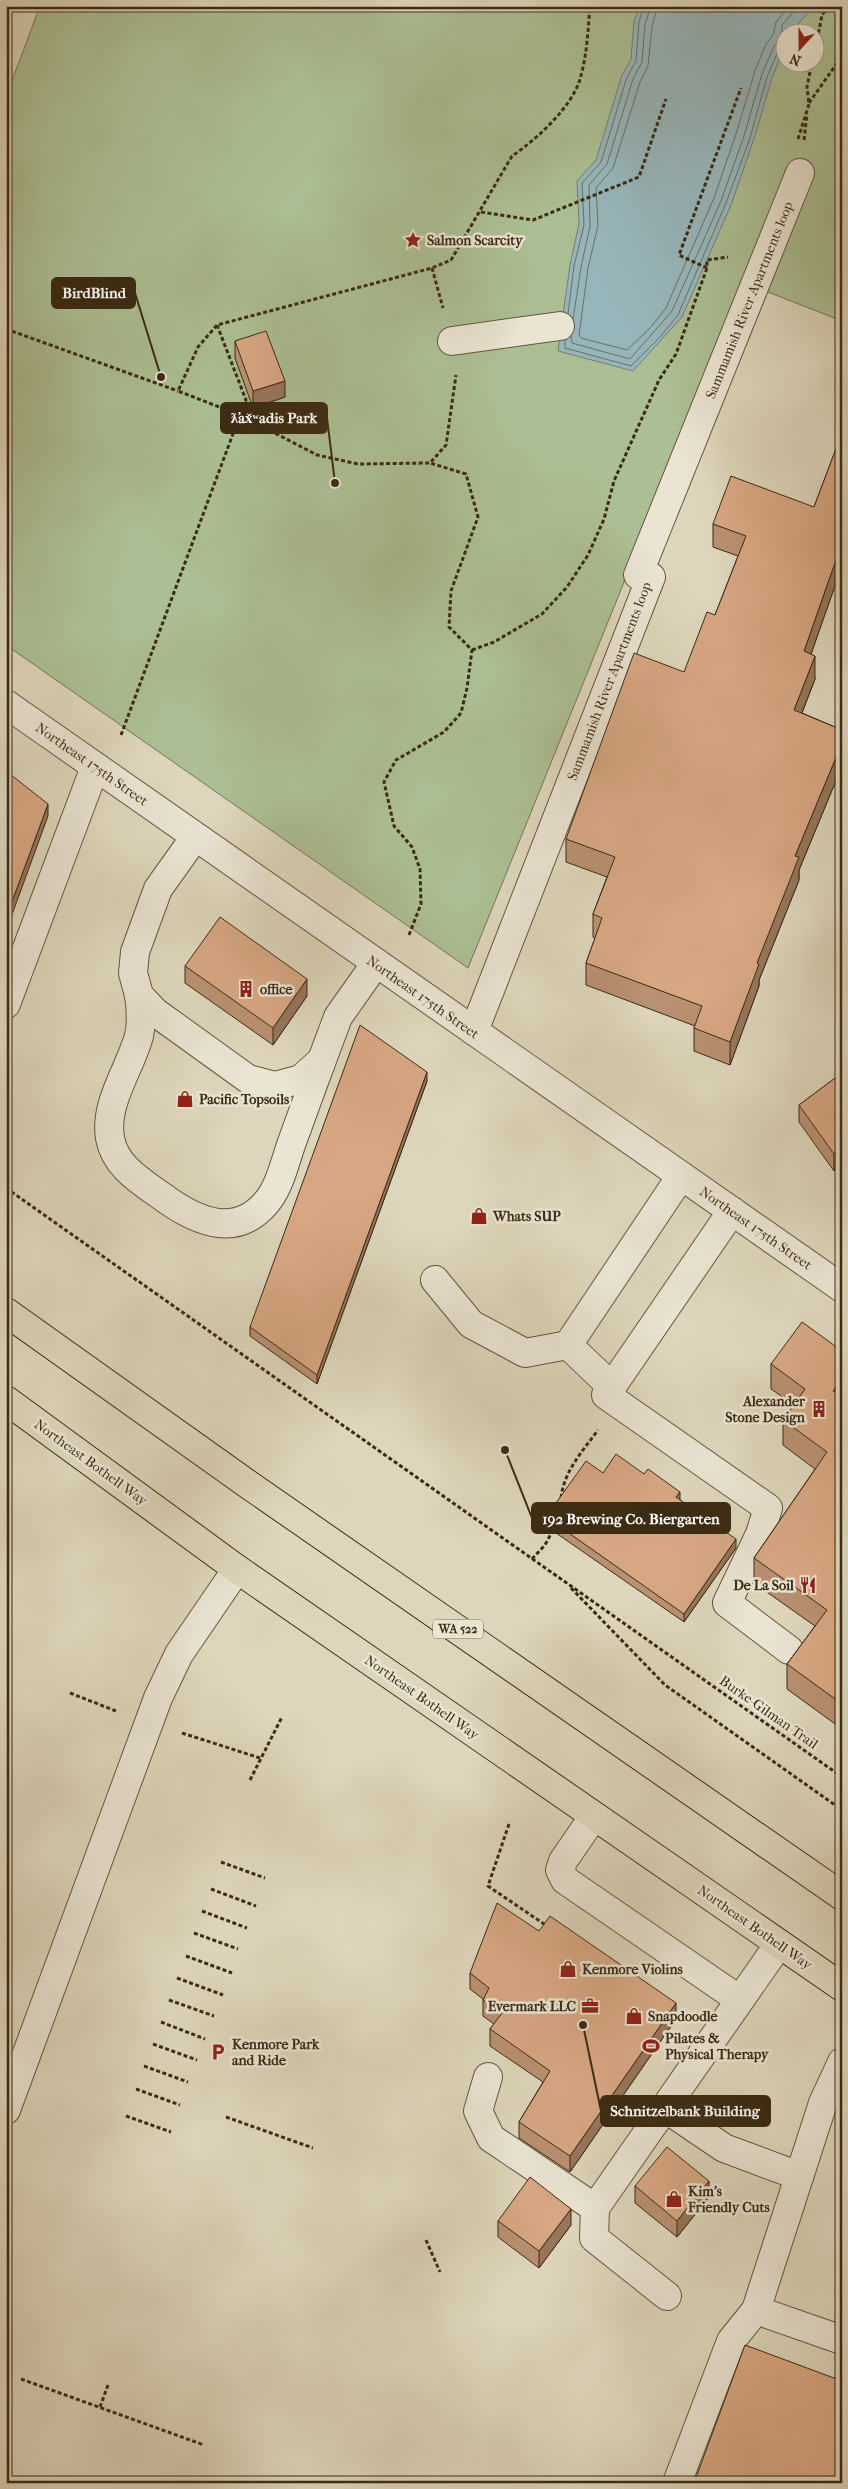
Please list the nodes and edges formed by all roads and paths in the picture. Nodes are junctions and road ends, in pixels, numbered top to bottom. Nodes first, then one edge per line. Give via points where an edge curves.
1 (590, 6) edge
2 (829, 6) edge
3 (821, 22) edge
4 (842, 56) edge
5 (810, 72) edge
6 (741, 88) dead end
7 (666, 99) dead end
8 (809, 104) junction
9 (800, 173) joint
10 (481, 212) junction
11 (707, 260) dead end
12 (432, 268) junction
13 (707, 268) junction
14 (217, 325) junction
15 (560, 326) dead end
16 (6, 329) edge
17 (452, 341) junction
18 (178, 391) junction
19 (240, 415) junction
20 (430, 463) junction
21 (472, 650) junction
22 (6, 704) edge
23 (121, 735) dead end
24 (95, 767) junction
25 (195, 837) junction
26 (410, 934) dead end
27 (376, 964) junction
28 (139, 995) junction
29 (6, 1004) edge
30 (474, 1031) junction
31 (322, 1060) junction
32 (681, 1176) junction
33 (6, 1188) edge
34 (732, 1211) junction
35 (435, 1280) dead end
36 (842, 1288) edge
37 (6, 1312) edge
38 (568, 1345) junction
39 (615, 1395) junction
40 (6, 1400) edge
41 (560, 1506) edge
42 (556, 1521) edge
43 (532, 1559) junction
44 (237, 1569) junction
45 (565, 1582) junction
46 (789, 1650) dead end
47 (70, 1693) dead end
48 (120, 1712) dead end
49 (282, 1718) dead end
50 (179, 1732) dead end
51 (260, 1758) junction
52 (842, 1777) edge
53 (250, 1780) dead end
54 (842, 1810) edge
55 (594, 1816) junction
56 (509, 1824) dead end
57 (221, 1862) dead end
58 (265, 1878) dead end
59 (211, 1889) dead end
60 (842, 1896) edge
61 (256, 1906) dead end
62 (202, 1911) dead end
63 (247, 1928) dead end
64 (553, 1930) edge
65 (194, 1933) dead end
66 (779, 1944) junction
67 (238, 1949) dead end
68 (186, 1956) dead end
69 (232, 1973) dead end
70 (178, 1978) dead end
71 (842, 1987) edge
72 (223, 1995) dead end
73 (169, 2000) dead end
74 (740, 2000) junction
75 (668, 2009) edge
76 (214, 2016) dead end
77 (161, 2022) dead end
78 (693, 2026) dead end
79 (205, 2039) dead end
80 (153, 2044) dead end
81 (197, 2060) dead end
82 (842, 2062) edge
83 (144, 2066) dead end
84 (488, 2077) dead end
85 (188, 2082) dead end
86 (136, 2088) dead end
87 (180, 2105) dead end
88 (665, 2108) junction
89 (832, 2108) edge
90 (6, 2110) edge
91 (126, 2116) dead end
92 (226, 2117) dead end
93 (171, 2132) dead end
94 (313, 2148) dead end
95 (799, 2176) junction
96 (595, 2208) junction
97 (426, 2240) dead end
98 (440, 2272) dead end
99 (667, 2296) dead end
100 (756, 2310) junction
101 (842, 2340) edge
102 (21, 2379) dead end
103 (108, 2384) dead end
104 (100, 2408) junction
105 (204, 2446) dead end
106 (677, 2483) edge

1 - 10 path via 580,80 557,118 512,156
2 - 3 path
4 - 8 path
5 - 8 path via 807,87
6 - 13 path via 679,255
7 - 10 path via 639,177 533,220
8 - 9 path
9 - 30 street, Sammamish River Apartments loop via 638,575 651,577
10 - 12 path via 451,260
11 - 13 path
12 - 14 path
12 - 17 path
13 - 21 path via 676,354 659,380 614,481 604,519 588,554 567,587 542,614 494,642
14 - 18 path via 198,347
14 - 19 path via 246,400
15 - 17 street
16 - 18 path
17 - 20 path via 458,361 446,445
18 - 19 path
19 - 20 path via 317,455 358,464
19 - 23 path
20 - 21 path via 466,474 478,517 450,591 449,627
21 - 26 path via 460,713 444,732 396,760 384,782 394,826 412,847 420,869 421,904
22 - 24 street, Northeast 175th Street
24 - 25 street, Northeast 175th Street
24 - 29 street
25 - 27 street, Northeast 175th Street
25 - 28 street via 158,889 135,952 132,973
27 - 30 street, Northeast 175th Street
27 - 31 street via 338,1017
28 - 31 street via 155,1012 248,1079 276,1086 301,1079
28 - 31 street via 139,1036 113,1108 110,1138 123,1166 186,1213 206,1222 228,1223 248,1217 266,1204 277,1185
30 - 32 street, Northeast 175th Street
32 - 34 street, Northeast 175th Street
32 - 38 street
33 - 43 path
34 - 36 street, Northeast 175th Street
34 - 39 street
35 - 38 street via 471,1324 525,1353
37 - 60 main road, WA 522
38 - 39 street
39 - 41 path via 575,1459 562,1486
39 - 46 street via 768,1508 760,1534 727,1603
40 - 44 main road, Northeast Bothell Way
42 - 43 path via 545,1545
43 - 45 path
44 - 55 main road, Northeast Bothell Way
44 - 90 street via 179,1654 158,1698
45 - 52 path, Burke-Gilman Trail
45 - 54 path via 665,1685
47 - 48 path
49 - 51 path
50 - 51 path
51 - 53 path
55 - 66 main road, Northeast Bothell Way
55 - 74 street via 563,1861 560,1870 565,1880
56 - 64 path via 488,1886
57 - 58 path
59 - 61 path
62 - 63 path
65 - 67 path
66 - 71 main road, Northeast Bothell Way
66 - 74 street
68 - 69 path
70 - 72 path
73 - 76 path
74 - 88 street
75 - 78 path
77 - 79 path
80 - 81 path
82 - 89 street
83 - 85 path
84 - 96 street via 478,2111 491,2138
86 - 87 path
88 - 95 street via 724,2148
88 - 96 street
89 - 95 street
91 - 93 path
92 - 94 path
95 - 100 street
96 - 99 street via 594,2238
97 - 98 path
100 - 101 street
100 - 106 street via 731,2341
102 - 104 path
103 - 104 path
104 - 105 path

